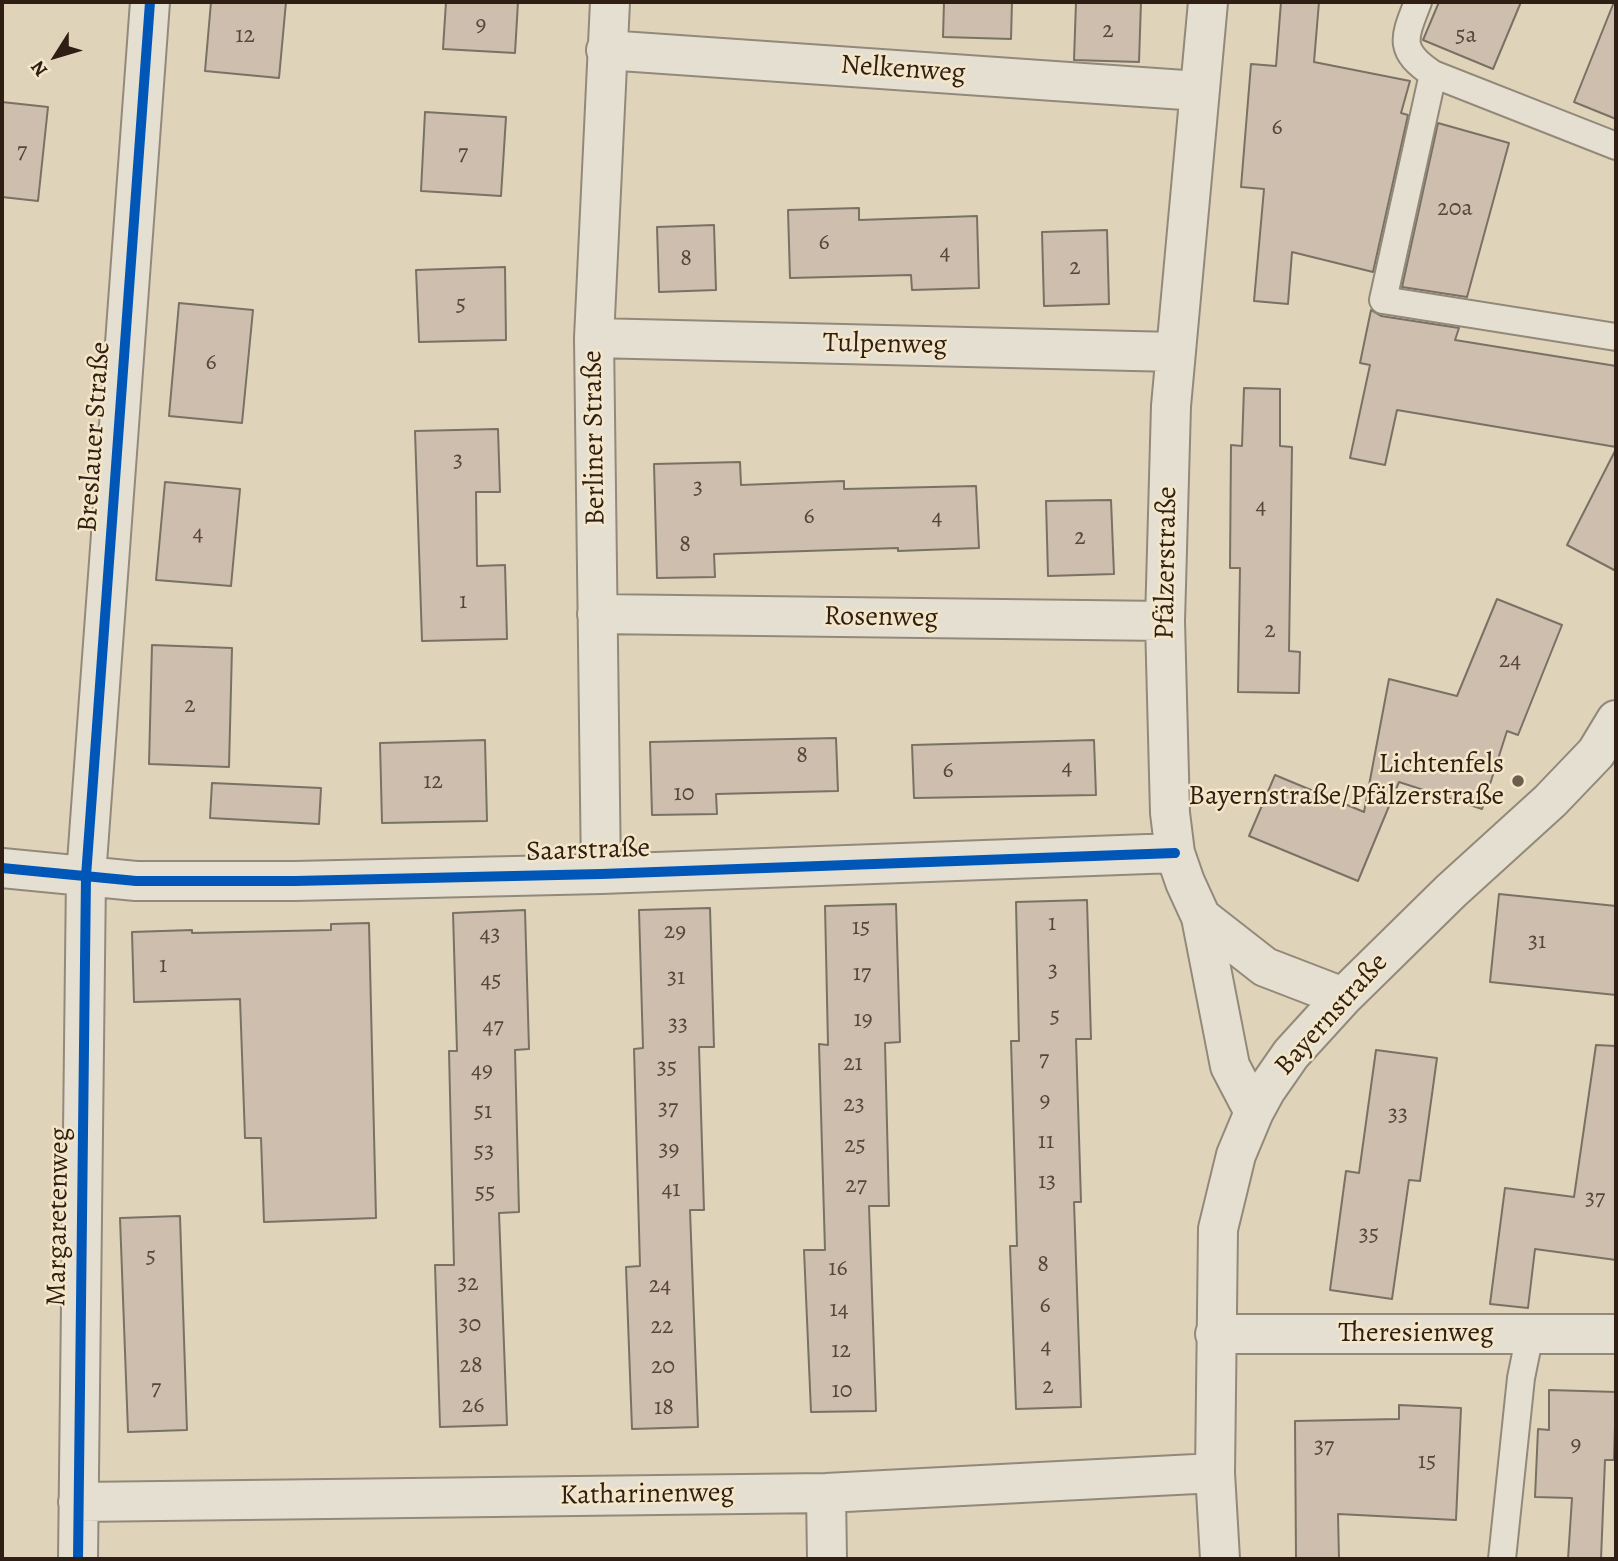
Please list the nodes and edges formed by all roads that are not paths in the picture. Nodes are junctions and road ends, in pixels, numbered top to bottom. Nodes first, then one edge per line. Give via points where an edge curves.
1 (150, 2) edge
2 (610, 2) edge
3 (1208, 2) edge
4 (1418, 2) edge
5 (606, 50) junction
6 (1433, 74) junction
7 (1199, 91) junction
8 (1616, 146) edge
9 (1616, 337) edge
10 (594, 338) junction
11 (1175, 352) junction
12 (597, 614) junction
13 (1165, 621) junction
14 (1616, 720) edge
15 (1606, 756) edge
16 (1175, 853) junction
17 (2, 869) edge
18 (601, 874) junction
19 (86, 876) junction
20 (1201, 917) junction
21 (1343, 997) junction
22 (1255, 1112) junction
23 (1215, 1334) junction
24 (1530, 1334) junction
25 (1616, 1334) edge
26 (1215, 1473) junction
27 (826, 1493) junction
28 (78, 1503) junction
29 (78, 1559) edge
30 (827, 1559) edge
31 (1220, 1559) edge
32 (1502, 1559) edge

1 - 19 street, Breslauer Straße
2 - 5 street, Berliner Straße
3 - 7 street, Pfälzerstraße
4 - 6 lane via 1407,30 1407,50
5 - 7 street, Nelkenweg
5 - 10 street, Berliner Straße
6 - 8 lane
6 - 9 lane via 1383,300
7 - 11 street, Pfälzerstraße
10 - 11 street, Tulpenweg
10 - 12 street, Berliner Straße
11 - 13 street, Pfälzerstraße
12 - 13 street, Rosenweg
12 - 18 street, Berliner Straße
13 - 16 street, Pfälzerstraße
14 - 15 street, Bayernstraße
15 - 21 street, Bayernstraße via 1451,891
16 - 18 street, Saarstraße
16 - 20 street, Pfälzerstraße
17 - 19 street, Saarstraße
18 - 19 street, Saarstraße via 295,881 135,881
19 - 28 street, Margaretenweg
20 - 21 street via 1265,967
20 - 22 street, Pfälzerstraße via 1230,1066
21 - 22 street, Bayernstraße via 1291,1054
22 - 23 street, Bayernstraße via 1236,1155 1218,1228
23 - 24 street, Theresienweg
23 - 26 street, Bayernstraße
24 - 25 street, Theresienweg
24 - 32 lane
26 - 27 street, Katharinenweg
26 - 31 street, Bayernstraße
27 - 28 street, Katharinenweg
27 - 30 street
28 - 29 street, Margaretenweg

